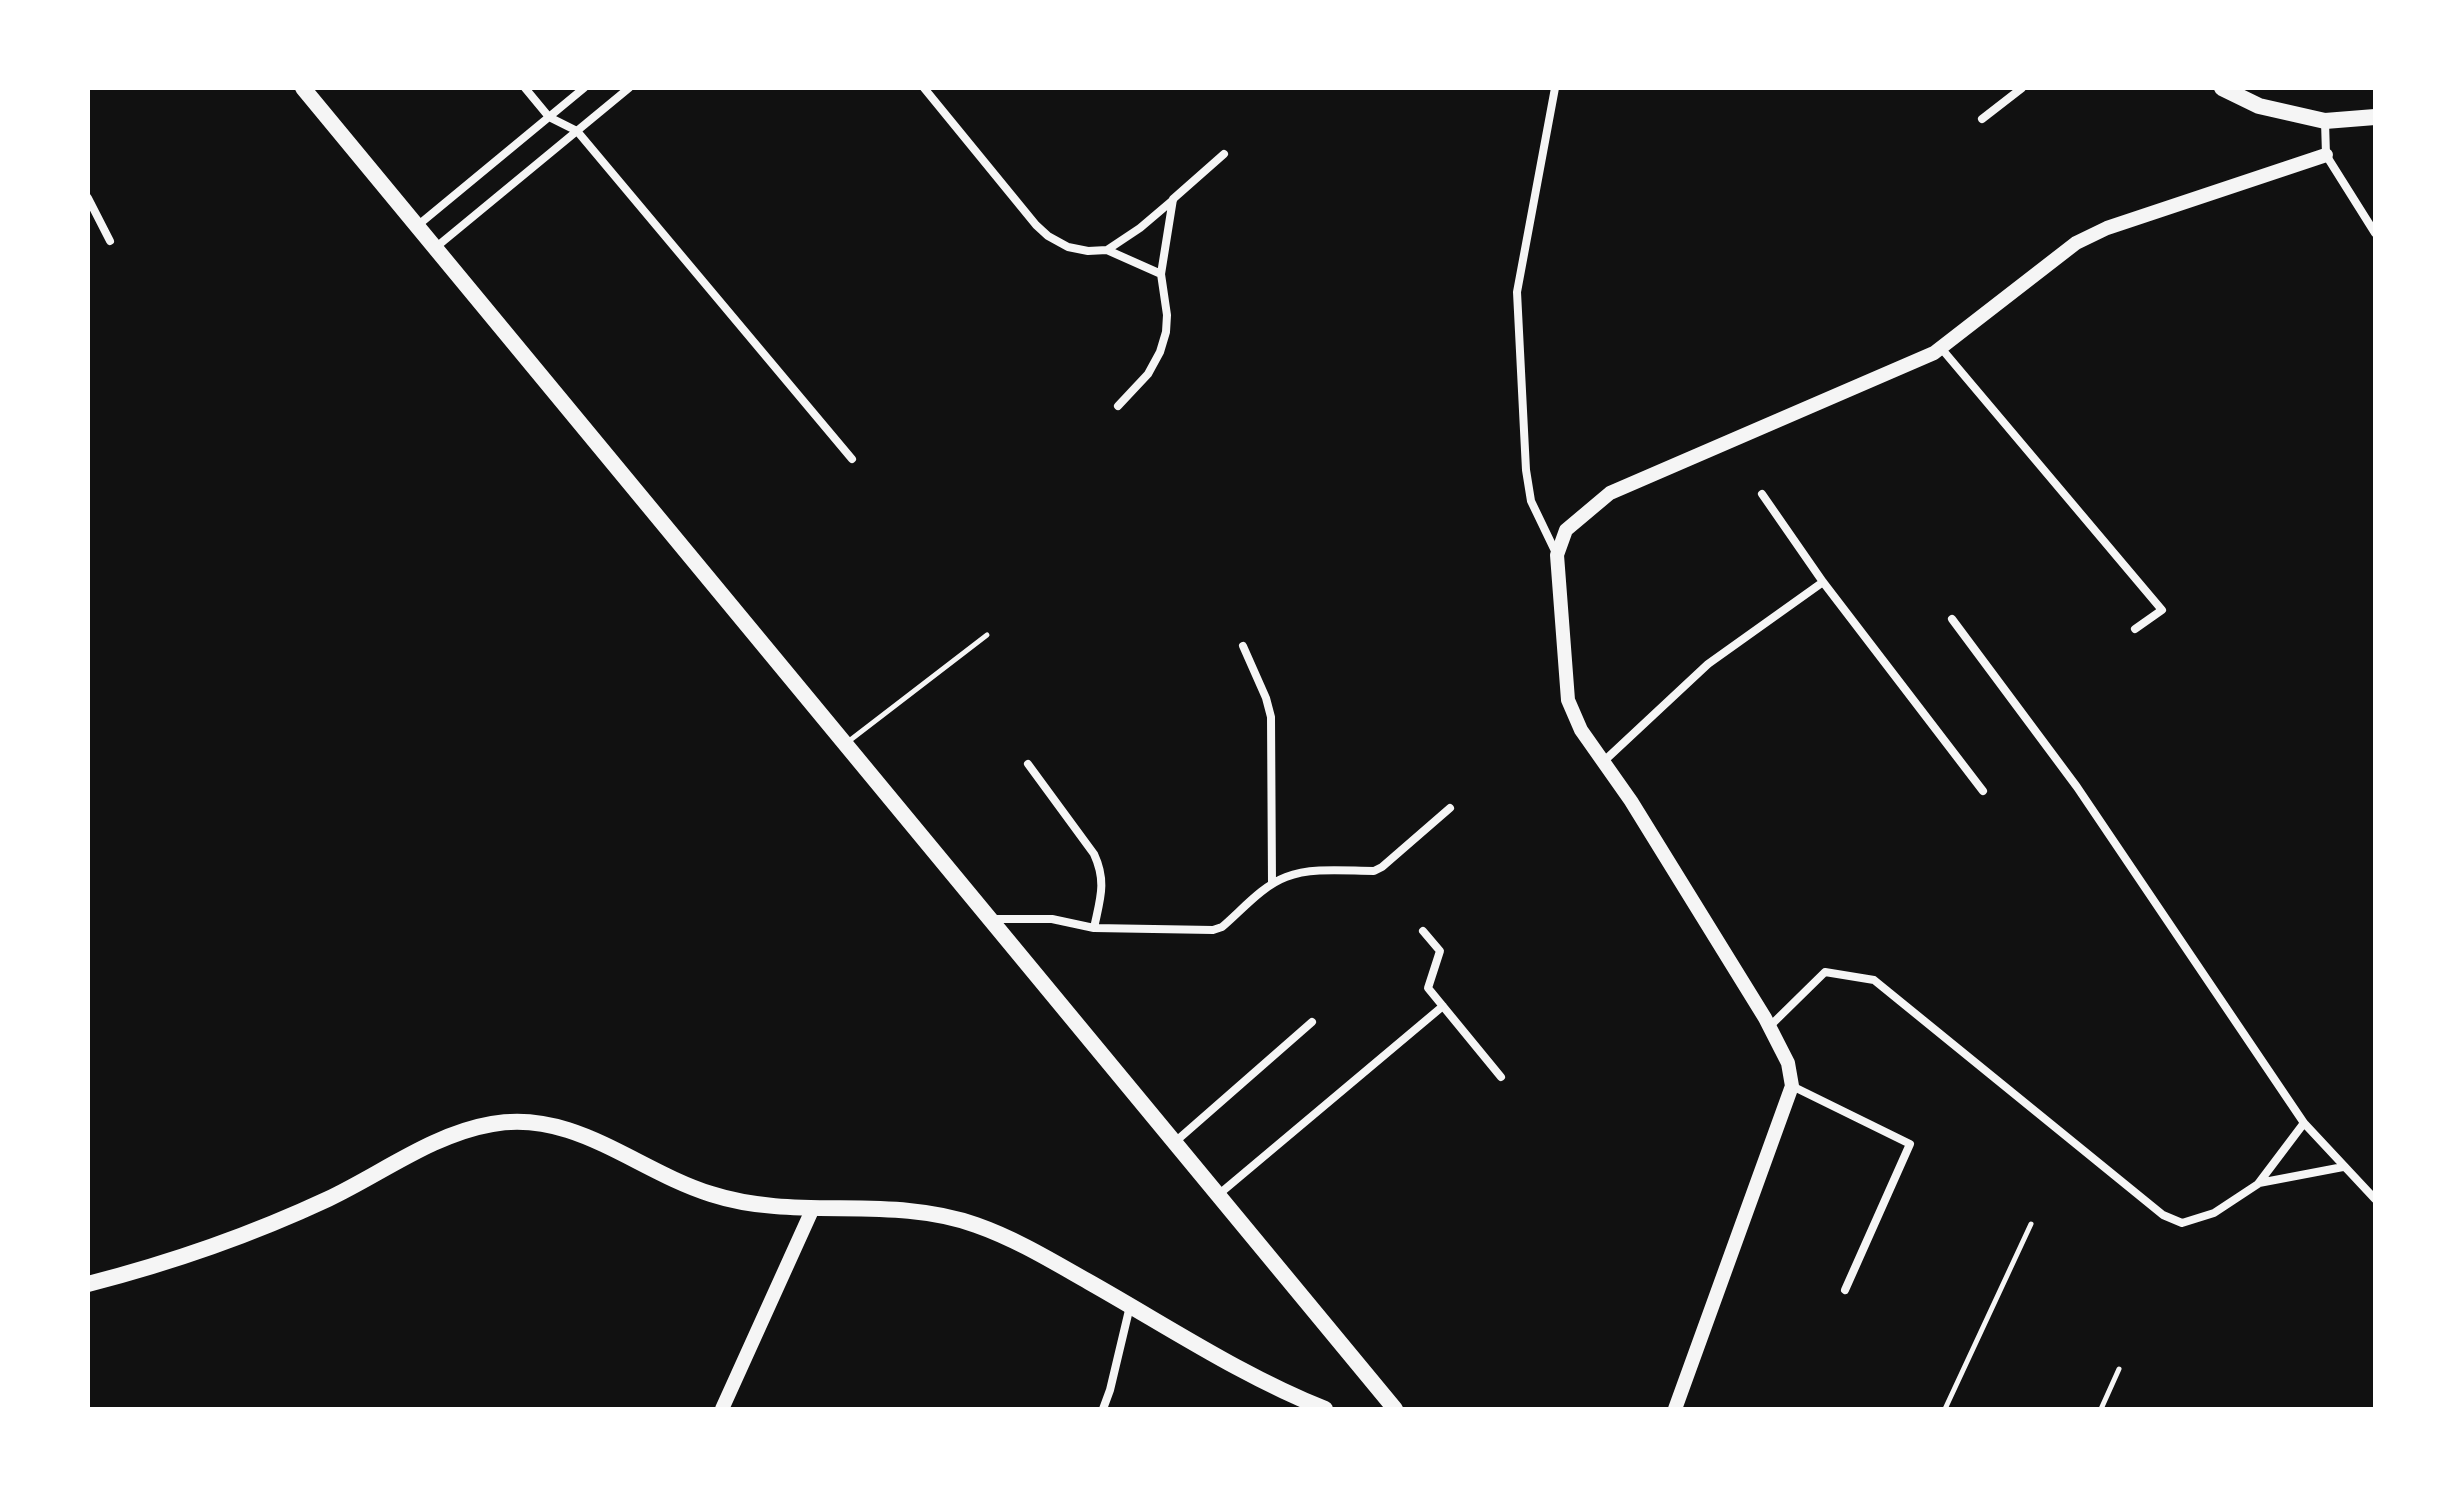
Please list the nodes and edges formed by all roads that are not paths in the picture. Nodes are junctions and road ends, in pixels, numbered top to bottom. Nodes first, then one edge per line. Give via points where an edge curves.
1 (303, 88) edge
2 (525, 88) edge
3 (584, 88) edge
4 (629, 88) edge
5 (924, 88) edge
6 (1555, 88) edge
7 (2022, 88) edge
8 (2222, 88) edge
9 (549, 117) junction
10 (2375, 117) edge
11 (1982, 119) dead end
12 (2325, 121) junction
13 (577, 131) junction
14 (1224, 154) dead end
15 (2326, 155) junction
16 (88, 198) edge
17 (1173, 199) junction
18 (417, 226) junction
19 (2375, 233) edge
20 (110, 241) dead end
21 (435, 248) junction
22 (1107, 250) junction
23 (1161, 274) junction
24 (1941, 348) junction
25 (1118, 406) dead end
26 (852, 459) dead end
27 (1762, 494) dead end
28 (1557, 555) junction
29 (1823, 582) junction
30 (1952, 619) dead end
31 (2135, 629) dead end
32 (987, 635) dead end
33 (1243, 646) dead end
34 (845, 744) junction
35 (1603, 762) junction
36 (1028, 764) dead end
37 (1983, 791) dead end
38 (1450, 808) dead end
39 (1272, 884) junction
40 (990, 919) junction
41 (1094, 928) junction
42 (1423, 931) dead end
43 (1443, 1006) junction
44 (1312, 1022) dead end
45 (1769, 1027) junction
46 (1501, 1077) dead end
47 (1792, 1086) junction
48 (2304, 1123) junction
49 (1174, 1142) junction
50 (2343, 1167) junction
51 (2258, 1184) junction
52 (1218, 1195) junction
53 (2375, 1199) edge
54 (813, 1208) junction
55 (2031, 1224) dead end
56 (88, 1284) edge
57 (1845, 1290) dead end
58 (1131, 1306) junction
59 (2119, 1369) dead end
60 (722, 1409) edge
61 (1103, 1409) edge
62 (1325, 1409) edge
63 (1395, 1409) edge
64 (1675, 1409) edge
65 (1945, 1409) edge
66 (2101, 1409) edge

1 - 18 main road
2 - 9 street
3 - 9 street
4 - 13 street
5 - 22 street via 1048,236 1068,247
6 - 28 street via 1517,292 1526,470 1531,501
7 - 11 street
8 - 12 main road via 2259,106
9 - 13 street
9 - 18 street
10 - 12 main road
12 - 15 street
13 - 21 street
13 - 26 street
14 - 17 street
15 - 19 street
15 - 24 street via 2076,243
16 - 20 street
17 - 22 street
17 - 23 street
18 - 21 main road
21 - 34 main road
22 - 23 street
23 - 25 street via 1167,315 1160,352 1148,374
24 - 28 street via 1610,493 1566,530
24 - 31 street via 2162,610
27 - 29 street
28 - 35 street via 1568,700
29 - 35 street via 1708,664
29 - 37 street
30 - 48 street via 2077,787
32 - 34 lane
33 - 39 street via 1271,717
34 - 40 main road
35 - 45 street
36 - 41 street via 1100,868 1103,882
38 - 39 street via 1374,871 1303,872
39 - 41 street via 1213,930
40 - 41 street via 1052,919
40 - 49 main road
42 - 43 street via 1440,951 1428,988
43 - 46 street
43 - 52 street
44 - 49 street
45 - 47 street via 1788,1063
45 - 51 street via 1825,972 1874,980 2163,1215 2182,1223 2214,1213
47 - 57 street via 1910,1144
47 - 64 street
48 - 50 street
48 - 51 street
49 - 52 main road
50 - 51 street
50 - 53 street
52 - 63 main road
54 - 56 main road via 742,1203 712,1195 551,1124 495,1123 440,1141 273,1223
54 - 58 main road via 914,1210 974,1224
54 - 60 street
55 - 65 lane
58 - 61 street
58 - 62 main road via 1252,1376
59 - 66 lane

